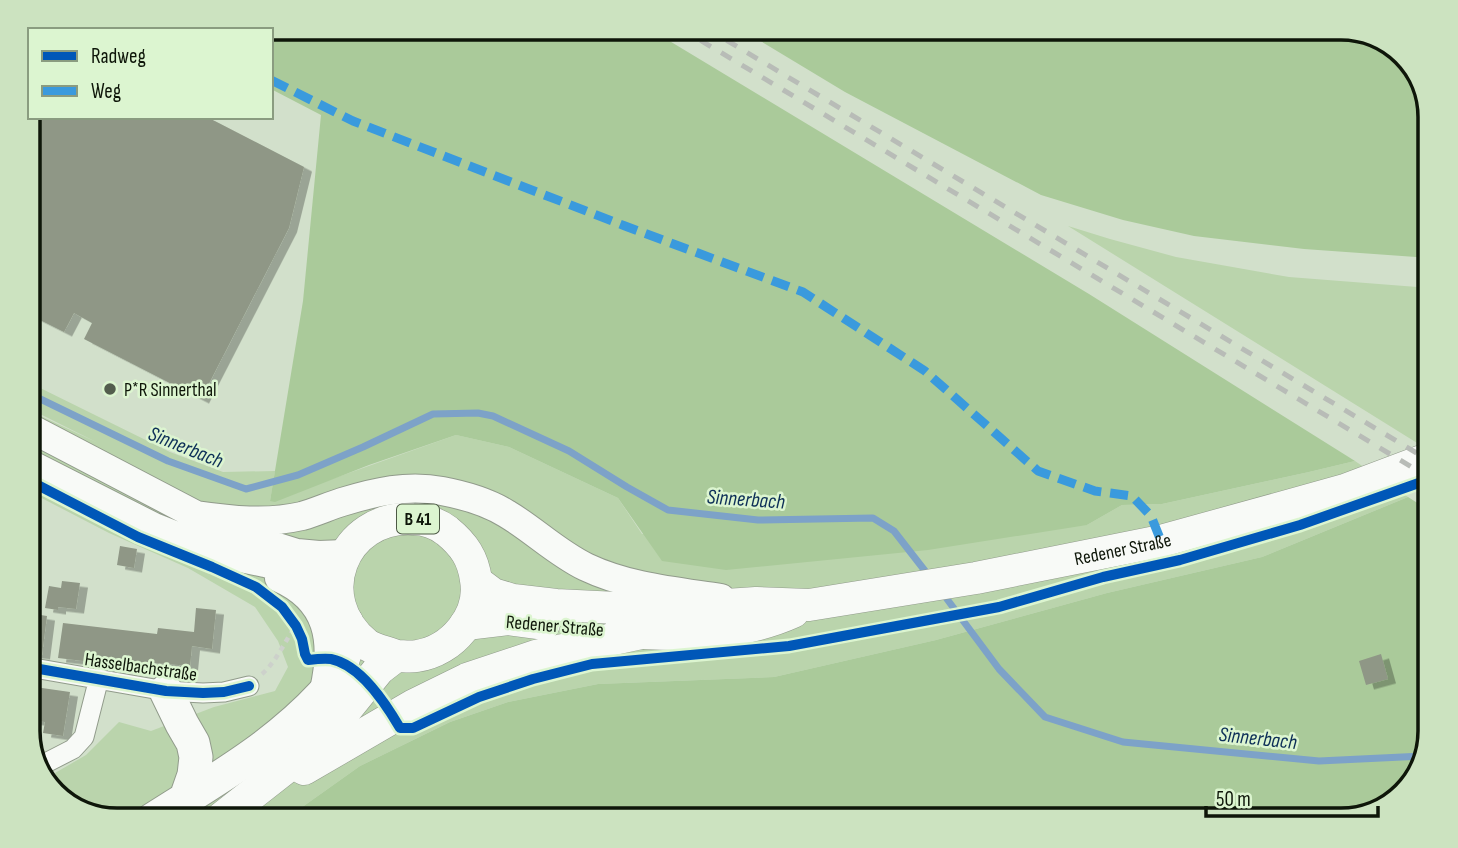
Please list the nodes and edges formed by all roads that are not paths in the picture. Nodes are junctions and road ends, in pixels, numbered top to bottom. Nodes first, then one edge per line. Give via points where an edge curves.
1 (40, 434) edge
2 (1418, 463) edge
3 (40, 469) edge
4 (196, 515) junction
5 (222, 554) junction
6 (345, 554) junction
7 (477, 582) junction
8 (756, 603) junction
9 (809, 605) junction
10 (342, 609) junction
11 (466, 624) junction
12 (641, 633) junction
13 (396, 656) junction
14 (40, 669) edge
15 (99, 678) junction
16 (249, 686) road end
17 (166, 691) junction
18 (323, 694) junction
19 (193, 743) junction
20 (47, 762) edge
21 (244, 762) junction
22 (186, 798) junction
23 (171, 808) edge
24 (234, 808) edge
25 (239, 808) edge

1 - 4 main road
2 - 9 main road, Redener Straße via 1345,490 1175,537 976,578
3 - 5 main road via 154,527
4 - 6 main road via 239,535 297,553
4 - 8 main road via 286,519 388,491 441,491 505,513 585,566 624,581
5 - 10 main road via 324,583
5 - 18 main road via 291,583 314,603 329,645
6 - 7 main road, B 41 via 359,536 378,524 399,518 422,519 443,527 460,541
6 - 10 main road via 337,581
7 - 8 main road, Redener Straße via 513,600 556,605 681,608
7 - 11 main road via 475,604
8 - 9 main road, Redener Straße
9 - 12 main road, Redener Straße via 732,630
10 - 13 main road via 368,645
10 - 18 main road via 347,652
11 - 12 main road, Redener Straße via 508,619
11 - 13 main road via 436,651
12 - 25 main road via 536,656 455,684
13 - 24 main road via 379,669 306,752
14 - 15 street, Hasselbachstraße
15 - 17 street, Hasselbachstraße
15 - 20 street via 84,737 73,749
16 - 17 street, Hasselbachstraße via 223,692
17 - 19 highway
18 - 21 highway
19 - 21 highway via 221,759
19 - 22 highway via 194,775
21 - 22 highway
22 - 23 highway

